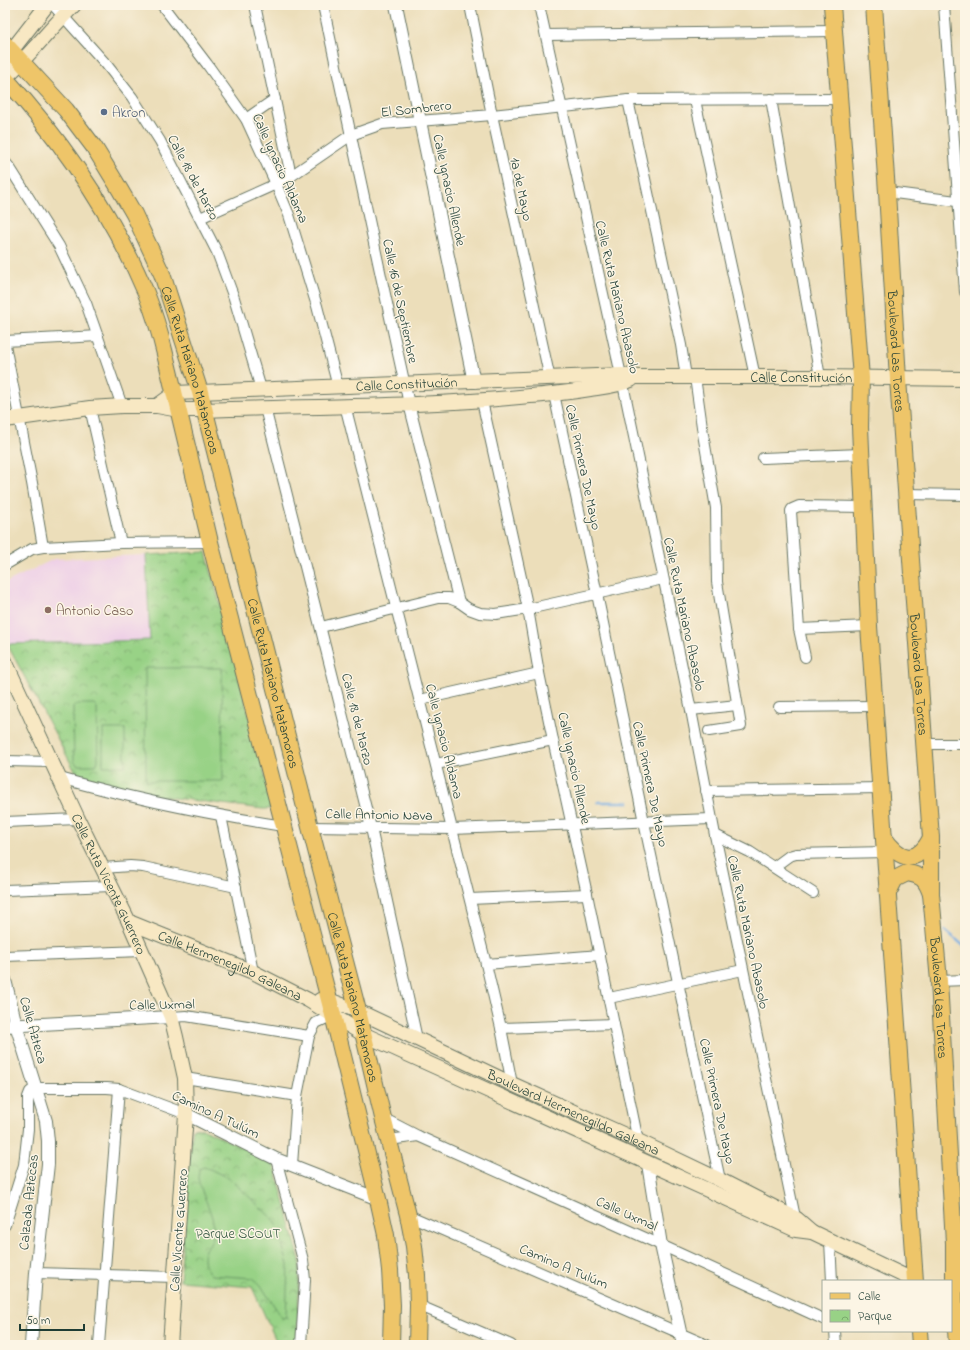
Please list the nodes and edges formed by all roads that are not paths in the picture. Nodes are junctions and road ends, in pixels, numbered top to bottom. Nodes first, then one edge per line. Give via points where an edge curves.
1 (47, 5) edge
2 (53, 5) edge
3 (74, 5) edge
4 (255, 5) edge
5 (323, 5) edge
6 (396, 5) edge
7 (470, 5) edge
8 (539, 5) edge
9 (832, 5) edge
10 (874, 5) edge
11 (944, 5) edge
12 (167, 7) edge
13 (63, 16) junction
14 (834, 31) junction
15 (546, 35) junction
16 (11, 54) edge
17 (5, 78) edge
18 (275, 99) junction
19 (771, 99) junction
20 (840, 99) junction
21 (628, 100) junction
22 (695, 100) junction
23 (561, 107) junction
24 (492, 115) junction
25 (246, 119) junction
26 (420, 120) junction
27 (351, 135) junction
28 (5, 162) edge
29 (291, 176) junction
30 (276, 184) junction
31 (887, 192) junction
32 (962, 202) edge
33 (200, 218) junction
34 (965, 292) edge
35 (98, 336) junction
36 (5, 341) edge
37 (5, 345) edge
38 (691, 377) junction
39 (755, 377) junction
40 (820, 377) junction
41 (861, 378) junction
42 (550, 379) junction
43 (898, 379) junction
44 (965, 379) edge
45 (622, 380) junction
46 (474, 382) junction
47 (405, 384) junction
48 (338, 388) junction
49 (261, 390) junction
50 (200, 392) junction
51 (175, 393) junction
52 (554, 394) junction
53 (482, 401) junction
54 (409, 404) junction
55 (345, 405) junction
56 (122, 406) junction
57 (157, 406) junction
58 (90, 408) junction
59 (265, 408) junction
60 (179, 410) junction
61 (206, 410) junction
62 (19, 418) junction
63 (5, 420) edge
64 (861, 454) junction
65 (763, 458) dead end
66 (906, 494) junction
67 (965, 495) edge
68 (864, 507) junction
69 (210, 542) junction
70 (121, 543) junction
71 (43, 547) junction
72 (5, 565) edge
73 (663, 579) junction
74 (597, 594) junction
75 (459, 602) junction
76 (396, 608) junction
77 (528, 609) junction
78 (869, 626) junction
79 (321, 627) junction
80 (799, 629) junction
81 (805, 657) dead end
82 (5, 660) edge
83 (539, 673) junction
84 (420, 700) junction
85 (737, 705) junction
86 (874, 706) junction
87 (779, 707) dead end
88 (691, 710) junction
89 (709, 731) dead end
90 (553, 740) junction
91 (924, 744) junction
92 (965, 744) edge
93 (5, 760) edge
94 (52, 762) junction
95 (436, 764) junction
96 (60, 778) junction
97 (880, 788) junction
98 (706, 791) junction
99 (221, 816) junction
100 (78, 819) junction
101 (711, 819) junction
102 (5, 822) edge
103 (644, 822) junction
104 (572, 825) junction
105 (283, 826) junction
106 (310, 827) junction
107 (371, 828) junction
108 (452, 829) junction
109 (715, 836) junction
110 (931, 838) junction
111 (884, 845) junction
112 (774, 867) junction
113 (103, 868) junction
114 (112, 886) junction
115 (236, 887) junction
116 (5, 890) edge
117 (813, 893) dead end
118 (888, 893) junction
119 (587, 894) junction
120 (930, 894) junction
121 (470, 899) junction
122 (129, 922) junction
123 (142, 951) junction
124 (600, 955) junction
125 (5, 956) edge
126 (486, 964) junction
127 (743, 970) junction
128 (253, 972) junction
129 (5, 980) edge
130 (965, 980) edge
131 (939, 981) junction
132 (678, 983) junction
133 (609, 998) junction
134 (331, 1008) junction
135 (358, 1011) junction
136 (170, 1017) junction
137 (614, 1024) junction
138 (11, 1026) edge
139 (501, 1028) junction
140 (363, 1034) junction
141 (309, 1036) junction
142 (417, 1039) junction
143 (185, 1078) junction
144 (512, 1084) junction
145 (35, 1088) junction
146 (119, 1090) junction
147 (297, 1096) junction
148 (186, 1114) junction
149 (383, 1118) junction
150 (418, 1136) junction
151 (389, 1140) junction
152 (638, 1141) junction
153 (276, 1159) junction
154 (648, 1164) junction
155 (292, 1165) junction
156 (720, 1180) junction
157 (378, 1199) junction
158 (408, 1215) junction
159 (796, 1224) junction
160 (5, 1225) edge
161 (830, 1241) junction
162 (661, 1245) junction
163 (36, 1273) junction
164 (104, 1275) junction
165 (175, 1277) junction
166 (832, 1280) edge
167 (913, 1280) edge
168 (915, 1280) edge
169 (957, 1300) edge
170 (418, 1305) junction
171 (822, 1319) edge
172 (835, 1332) edge
173 (919, 1332) edge
174 (681, 1333) junction
175 (31, 1345) edge
176 (98, 1345) edge
177 (170, 1345) edge
178 (301, 1345) edge
179 (391, 1345) edge
180 (417, 1345) edge
181 (511, 1345) edge
182 (683, 1345) edge
183 (707, 1345) edge
184 (836, 1345) edge
185 (920, 1345) edge
186 (957, 1345) edge

1 - 16 main road
2 - 13 street, Calle 18 de Marzo
3 - 13 main road
4 - 18 street
5 - 27 street, Calle 16 de Septiembre
6 - 26 street, Calle Ignacio Allende
7 - 24 street, 1a de Mayo
8 - 15 street, Calle Ruta Mariano Abasolo
9 - 14 main road
10 - 31 main road, Boulevard Las Torres
11 - 32 street
12 - 25 street, Calle Ignacio Aldama
13 - 16 main road
13 - 33 street, Calle 18 de Marzo via 132,97 160,141
14 - 15 street
14 - 20 main road
15 - 23 street, Calle Ruta Mariano Abasolo
16 - 17 main road
16 - 50 main road, Calle Ruta Mariano Matamoros via 66,110 94,147 134,214 162,274
17 - 51 main road, Calle Ruta Mariano Matamoros via 50,130 105,212 146,294 159,331
18 - 25 street
18 - 29 street
19 - 20 street, El Sombrero
19 - 22 street, El Sombrero
19 - 40 street
20 - 41 main road
21 - 22 street, El Sombrero
21 - 23 street, El Sombrero
21 - 38 street via 681,345
22 - 39 street
23 - 24 street, El Sombrero
23 - 45 street, Calle Ruta Mariano Abasolo
24 - 26 street, El Sombrero
24 - 42 street, 1a de Mayo
25 - 30 street, Calle Ignacio Aldama
26 - 27 street, El Sombrero via 382,124
26 - 46 street, Calle Ignacio Allende
27 - 29 street, El Sombrero
27 - 47 street, Calle 16 de Septiembre
28 - 35 street via 59,246 86,303
29 - 30 street, El Sombrero
30 - 33 street, El Sombrero
30 - 48 street, Calle Ignacio Aldama via 289,215 315,298
31 - 32 street
31 - 43 main road, Boulevard Las Torres
32 - 34 street
33 - 49 street, Calle 18 de Marzo via 217,252 234,298
35 - 36 street
35 - 56 street
37 - 62 street
38 - 39 main road, Calle Constitución
38 - 45 main road, Calle Constitución via 638,377
38 - 85 street via 716,508 717,582
39 - 40 main road, Calle Constitución
40 - 41 main road, Calle Constitución
41 - 43 main road, Calle Constitución
41 - 64 main road
42 - 45 main road, Calle Constitución
42 - 46 main road, Calle Constitución
43 - 44 main road, Calle Constitución
43 - 66 main road, Boulevard Las Torres
45 - 52 main road, Calle Constitución
45 - 73 street, Calle Ruta Mariano Abasolo
46 - 47 main road, Calle Constitución
47 - 48 main road, Calle Constitución
47 - 54 street, Calle 16 de Septiembre
48 - 49 main road, Calle Constitución
49 - 50 main road, Calle Constitución
50 - 51 main road, Calle Constitución
50 - 61 main road, Calle Ruta Mariano Matamoros
51 - 57 main road
51 - 60 main road, Calle Ruta Mariano Matamoros
52 - 53 main road, Calle Constitución
52 - 74 street, Calle Primera De Mayo
53 - 54 main road, Calle Constitución
53 - 77 street, Calle Ignacio Allende
54 - 55 main road, Calle Constitución
54 - 75 street, Calle 16 de Septiembre
55 - 59 main road, Calle Constitución
55 - 76 street, Calle Ignacio Aldama
56 - 57 main road, Calle Constitución
56 - 58 main road, Calle Constitución
57 - 60 main road, Calle Constitución
58 - 62 main road, Calle Constitución
58 - 70 street
59 - 61 main road, Calle Constitución
59 - 79 street, Calle 18 de Marzo
60 - 61 main road, Calle Constitución
60 - 69 main road, Calle Ruta Mariano Matamoros
61 - 106 main road, Calle Ruta Mariano Matamoros
62 - 63 main road, Calle Constitución
62 - 71 street
64 - 65 street
64 - 68 main road
66 - 67 street
66 - 91 main road, Boulevard Las Torres
68 - 78 main road
68 - 80 street via 799,506 792,509 790,514
69 - 70 street
69 - 105 main road, Calle Ruta Mariano Matamoros
70 - 71 street
71 - 72 street via 32,549
73 - 74 street
73 - 88 street, Calle Ruta Mariano Abasolo
74 - 77 street
74 - 103 street, Calle Primera De Mayo
75 - 76 street via 449,598 438,598
75 - 77 street via 469,609 496,614
76 - 79 street
76 - 84 street, Calle Ignacio Aldama
77 - 83 street, Calle Ignacio Allende
78 - 80 street
78 - 86 main road
79 - 107 street, Calle 18 de Marzo
80 - 81 street
82 - 94 main road, Calle Ruta Vicente Guerrero
83 - 84 street
83 - 90 street, Calle Ignacio Allende
84 - 95 street, Calle Ignacio Aldama
85 - 88 street
85 - 89 street via 740,726
86 - 87 street
86 - 97 main road
88 - 98 street, Calle Ruta Mariano Abasolo
90 - 95 street
90 - 104 street, Calle Ignacio Allende
91 - 92 street
91 - 110 main road, Boulevard Las Torres
93 - 94 street
94 - 96 main road, Calle Ruta Vicente Guerrero
95 - 108 street, Calle Ignacio Aldama
96 - 99 street via 105,791
96 - 100 main road, Calle Ruta Vicente Guerrero
97 - 98 street
97 - 111 main road
98 - 101 street, Calle Ruta Mariano Abasolo
99 - 105 street
99 - 115 street
100 - 102 street
100 - 113 main road, Calle Ruta Vicente Guerrero
101 - 103 street, Calle Antonio Nava
101 - 109 street, Calle Ruta Mariano Abasolo
103 - 104 street, Calle Antonio Nava
103 - 132 street, Calle Primera De Mayo
104 - 108 street, Calle Antonio Nava
104 - 119 street, Calle Ignacio Allende
105 - 134 main road, Calle Ruta Mariano Matamoros
106 - 107 street, Calle Antonio Nava
106 - 135 main road, Calle Ruta Mariano Matamoros
107 - 108 street, Calle Antonio Nava
107 - 142 street, Calle 18 de Marzo
108 - 121 street, Calle Ignacio Aldama
109 - 112 street via 750,852
109 - 127 street, Calle Ruta Mariano Abasolo
110 - 111 main road via 917,855 907,856
110 - 120 main road, Boulevard Las Torres
111 - 112 street via 796,854
111 - 118 main road
112 - 117 street
113 - 114 main road, Calle Ruta Vicente Guerrero
113 - 115 street via 142,867
114 - 116 street
114 - 122 main road, Calle Ruta Vicente Guerrero
115 - 128 street
118 - 120 main road via 895,879 907,873 921,877 927,883
118 - 168 main road
119 - 121 street
119 - 124 street, Calle Ignacio Allende
120 - 131 main road, Boulevard Las Torres
121 - 126 street, Calle Ignacio Aldama
122 - 123 main road, Calle Ruta Vicente Guerrero
122 - 128 main road, Calle Hermenegildo Galeana
123 - 125 street
123 - 136 main road, Calle Ruta Vicente Guerrero
124 - 126 street
124 - 133 street, Calle Ignacio Allende
126 - 139 street, Calle Ignacio Aldama
127 - 132 street
127 - 159 street, Calle Ruta Mariano Abasolo
128 - 134 main road, Calle Hermenegildo Galeana via 308,1000
129 - 138 street, Calle Azteca
130 - 131 street
131 - 169 main road, Boulevard Las Torres
132 - 133 street
132 - 156 street, Calle Primera De Mayo
133 - 137 street, Calle Ignacio Allende
134 - 135 main road, Boulevard Hermenegildo Galeana
134 - 140 main road, Boulevard Hermenegildo Galeana
134 - 141 street via 316,1023
134 - 157 main road, Calle Ruta Mariano Matamoros
135 - 140 main road, Calle Ruta Mariano Matamoros
135 - 142 main road, Boulevard Hermenegildo Galeana
136 - 138 street, Calle Uxmal
136 - 141 street, Calle Uxmal via 186,1016
136 - 143 main road, Calle Ruta Vicente Guerrero
137 - 139 street
137 - 152 street, Calle Ignacio Allende
138 - 145 street, Calle Azteca
139 - 144 street, Calle Ignacio Aldama
140 - 149 main road, Calle Ruta Mariano Matamoros
140 - 154 main road, Boulevard Hermenegildo Galeana
141 - 147 street
142 - 144 main road, Boulevard Hermenegildo Galeana
143 - 147 street
143 - 148 main road, Calle Ruta Vicente Guerrero
144 - 152 main road, Boulevard Hermenegildo Galeana
145 - 146 street, Camino A Tulúm
145 - 160 street via 28,1097 24,1165
145 - 163 street, Calzada Aztecas via 46,1121 48,1140 48,1164
146 - 148 street, Camino A Tulúm
146 - 164 street
147 - 155 street
148 - 153 street, Camino A Tulúm
148 - 165 main road, Calle Vicente Guerrero
149 - 150 street, Calle Uxmal
149 - 151 main road, Calle Ruta Mariano Matamoros
150 - 151 street
150 - 162 street, Calle Uxmal
151 - 158 main road, Calle Ruta Mariano Matamoros
152 - 156 main road, Boulevard Hermenegildo Galeana
153 - 155 street, Camino A Tulúm
153 - 178 street via 303,1260 305,1280
154 - 159 main road, Boulevard Hermenegildo Galeana
154 - 162 street
155 - 157 street, Camino A Tulúm
156 - 159 main road, Boulevard Hermenegildo Galeana
157 - 179 main road, Calle Ruta Mariano Matamoros via 390,1270
158 - 170 main road, Calle Ruta Mariano Matamoros via 414,1246
158 - 174 street, Camino A Tulúm
159 - 161 main road, Boulevard Hermenegildo Galeana
161 - 166 street
161 - 167 main road, Boulevard Hermenegildo Galeana
162 - 171 street, Calle Uxmal
162 - 174 street
163 - 164 street
163 - 175 street, Calzada Aztecas
164 - 165 street
164 - 176 street
165 - 177 main road, Calle Vicente Guerrero
169 - 186 main road, Boulevard Las Torres
170 - 180 main road, Calle Ruta Mariano Matamoros
170 - 181 street
172 - 184 street
173 - 185 main road
174 - 182 street
174 - 183 street, Camino A Tulúm

